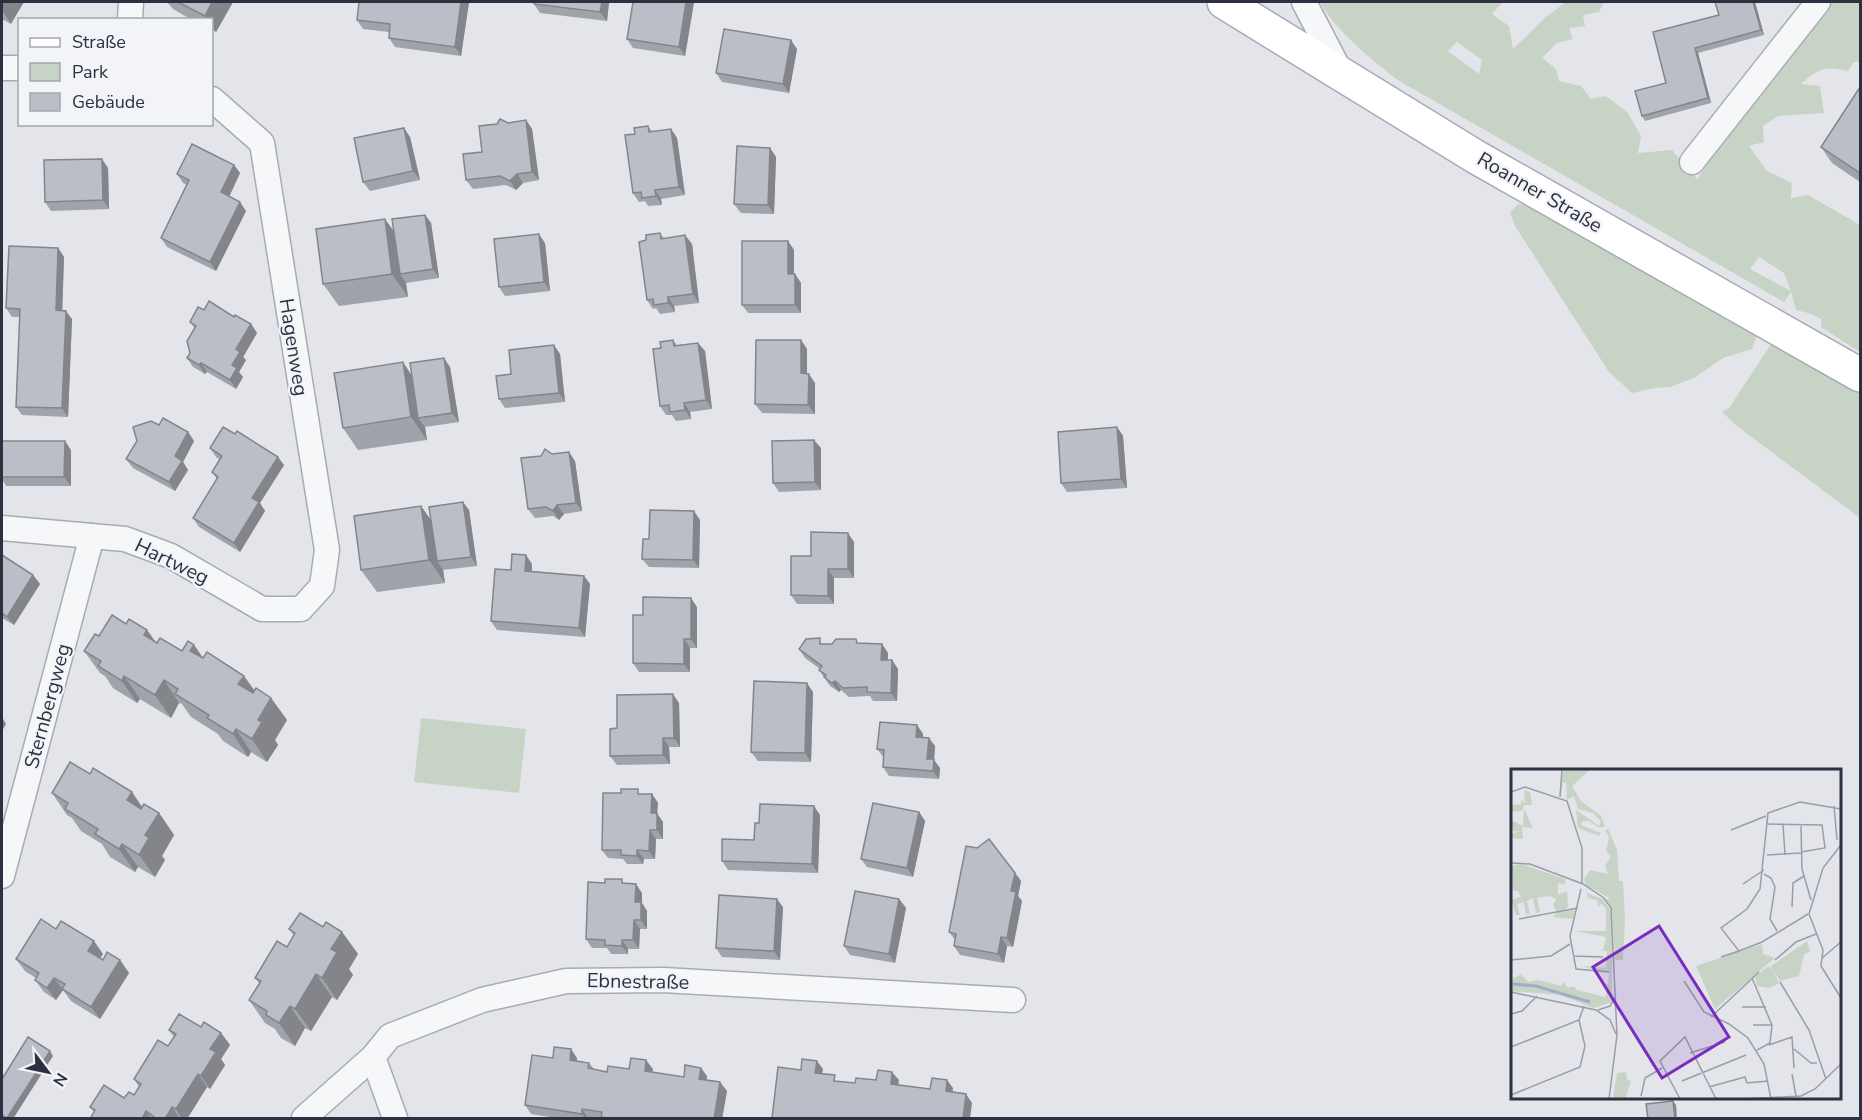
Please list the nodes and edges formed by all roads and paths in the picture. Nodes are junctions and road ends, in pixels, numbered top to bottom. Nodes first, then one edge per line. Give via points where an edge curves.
1 (131, 2) edge
2 (1224, 2) edge
3 (1304, 2) edge
4 (1818, 2) edge
5 (130, 18) edge
6 (2, 68) edge
7 (18, 68) edge
8 (1341, 73) junction
9 (213, 100) edge
10 (1692, 162) dead end
11 (1860, 375) edge
12 (2, 528) edge
13 (93, 536) junction
14 (301, 609) joint
15 (2, 876) edge
16 (1013, 1000) dead end
17 (373, 1057) junction
18 (304, 1119) edge
19 (395, 1119) edge

1 - 5 street
2 - 8 street, Roanner Straße
3 - 8 street
4 - 10 street
6 - 7 street
8 - 11 street, Roanner Straße via 1476,157
9 - 14 street, Hagenweg via 262,144 327,550 322,586
12 - 13 street, Hartweg
13 - 14 street, Hartweg via 125,538 171,556 262,609
13 - 15 street, Sternbergweg
16 - 17 street, Ebnestraße via 663,980 566,981 482,1000 390,1036
17 - 18 street, Ebnestraße
17 - 19 street

